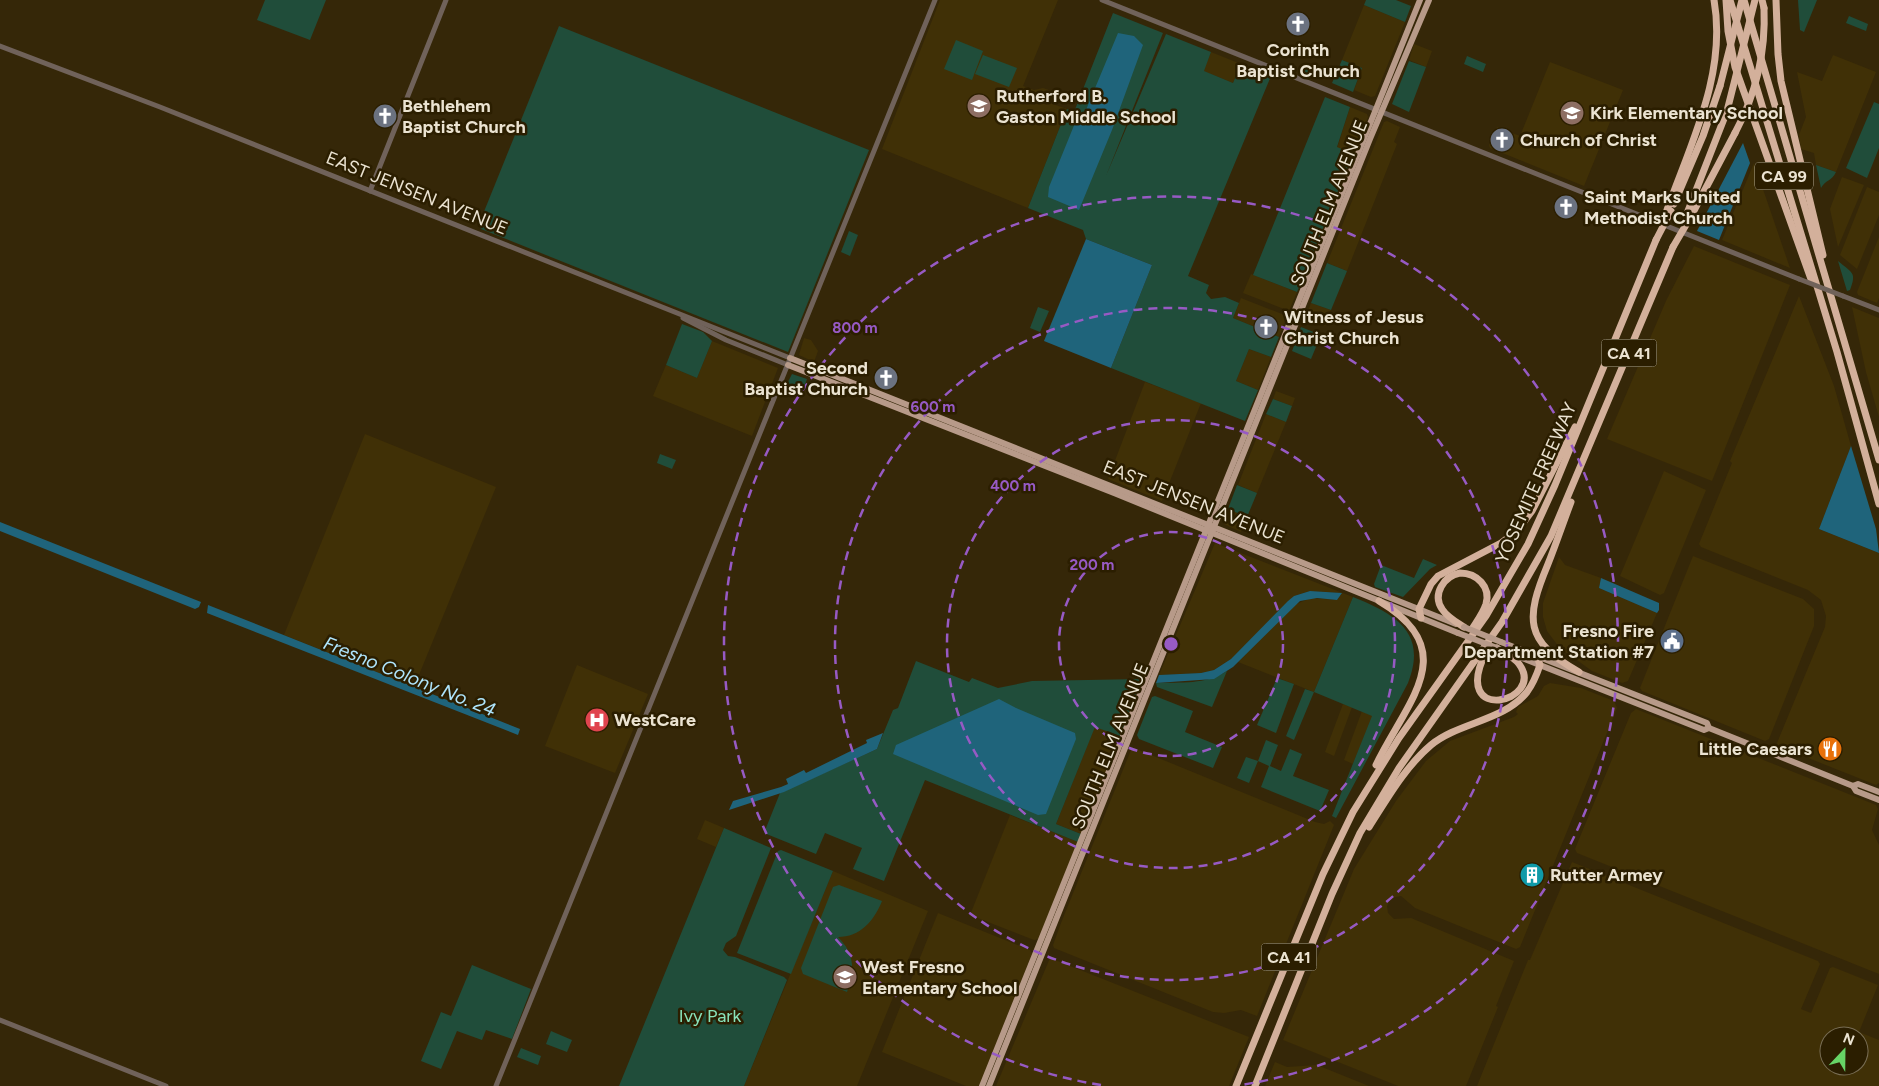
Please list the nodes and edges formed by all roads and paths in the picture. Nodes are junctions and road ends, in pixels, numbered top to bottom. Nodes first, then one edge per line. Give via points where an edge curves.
1 (446, 0) edge
2 (935, 0) edge
3 (1102, 0) edge
4 (1420, 0) edge
5 (1429, 0) edge
6 (1714, 0) edge
7 (1726, 0) edge
8 (1730, 0) edge
9 (1743, 0) edge
10 (1755, 0) edge
11 (1762, 0) edge
12 (1776, 0) edge
13 (0, 46) edge
14 (1379, 109) junction
15 (370, 191) junction
16 (1669, 210) junction
17 (1688, 217) junction
18 (1879, 310) edge
19 (1846, 350) junction
20 (1837, 352) junction
21 (789, 362) junction
22 (1596, 384) junction
23 (1603, 416) junction
24 (1879, 460) edge
25 (1871, 477) junction
26 (1879, 504) edge
27 (1879, 513) edge
28 (1210, 530) junction
29 (1288, 565) junction
30 (1316, 568) junction
31 (1339, 586) junction
32 (1368, 588) junction
33 (1379, 601) junction
34 (1419, 609) junction
35 (1421, 618) junction
36 (1461, 630) junction
37 (1496, 632) junction
38 (1499, 645) junction
39 (1537, 656) junction
40 (1455, 660) junction
41 (1540, 665) junction
42 (1579, 672) junction
43 (1709, 728) junction
44 (1854, 786) junction
45 (1879, 792) edge
46 (1361, 797) junction
47 (1879, 800) edge
48 (1350, 854) junction
49 (0, 1020) edge
50 (166, 1086) edge
51 (496, 1086) edge
52 (982, 1086) edge
53 (989, 1086) edge
54 (1236, 1086) edge
55 (1255, 1086) edge

1 - 15 street
2 - 21 street
3 - 14 street
4 - 14 main road, SOUTH ELM AVENUE
5 - 14 main road, SOUTH ELM AVENUE
6 - 16 highway via 1717,36 1713,73
7 - 20 highway via 1735,67
8 - 20 highway, CA 99
9 - 16 highway, YOSEMITE FREEWAY / CA 41, bridge via 1703,136
9 - 19 highway, CA 99
10 - 17 highway, YOSEMITE FREEWAY / CA 41, bridge via 1727,111
11 - 17 highway, bridge via 1763,44 1757,80 1747,110
12 - 19 highway via 1782,81
13 - 15 street, EAST JENSEN AVENUE
14 - 18 street, bridge
14 - 28 main road, SOUTH ELM AVENUE
15 - 21 street, EAST JENSEN AVENUE via 663,308 726,340
16 - 22 highway, YOSEMITE FREEWAY / CA 41, bridge
17 - 23 highway, YOSEMITE FREEWAY / CA 41, bridge
19 - 24 highway, CA 99
20 - 25 highway, CA 99
21 - 28 main road, EAST JENSEN AVENUE
21 - 51 street
22 - 34 highway via 1525,522 1501,543 1438,576
22 - 40 highway, YOSEMITE FREEWAY / CA 41 via 1556,486 1528,544 1486,616
23 - 37 highway, YOSEMITE FREEWAY / CA 41 via 1551,536
23 - 42 highway via 1536,591 1533,609 1535,628 1543,646 1556,659
25 - 26 highway, CA 99
25 - 27 highway
28 - 29 main road, EAST JENSEN AVENUE
28 - 30 main road, EAST JENSEN AVENUE
28 - 52 main road, SOUTH ELM AVENUE
28 - 53 main road, SOUTH ELM AVENUE
29 - 30 main road
29 - 31 main road, EAST JENSEN AVENUE
30 - 32 main road, EAST JENSEN AVENUE
31 - 32 main road
31 - 33 main road, EAST JENSEN AVENUE
32 - 34 main road, EAST JENSEN AVENUE
33 - 35 main road, EAST JENSEN AVENUE
33 - 46 highway via 1412,628 1422,649 1424,665 1418,686
34 - 35 highway
34 - 36 main road, EAST JENSEN AVENUE
35 - 36 main road, EAST JENSEN AVENUE
36 - 38 main road, EAST JENSEN AVENUE, bridge
36 - 40 highway via 1446,614 1439,600 1445,581 1460,573 1481,581 1487,598
37 - 38 highway via 1476,676 1482,694 1498,701 1516,694 1523,675 1517,662
37 - 48 highway, YOSEMITE FREEWAY / CA 41 via 1399,768
38 - 39 main road, EAST JENSEN AVENUE
38 - 41 main road, EAST JENSEN AVENUE
39 - 41 highway
39 - 42 main road, EAST JENSEN AVENUE
40 - 46 highway, YOSEMITE FREEWAY / CA 41
41 - 43 main road, EAST JENSEN AVENUE via 1704,730
41 - 48 highway via 1528,691 1515,704 1450,732 1422,754
42 - 43 main road, EAST JENSEN AVENUE via 1707,723
43 - 44 main road, EAST JENSEN AVENUE
44 - 45 main road, EAST JENSEN AVENUE via 1858,784
44 - 47 main road, EAST JENSEN AVENUE via 1856,791
46 - 54 highway, YOSEMITE FREEWAY / CA 41 via 1323,874
48 - 55 highway, YOSEMITE FREEWAY / CA 41
49 - 50 street

